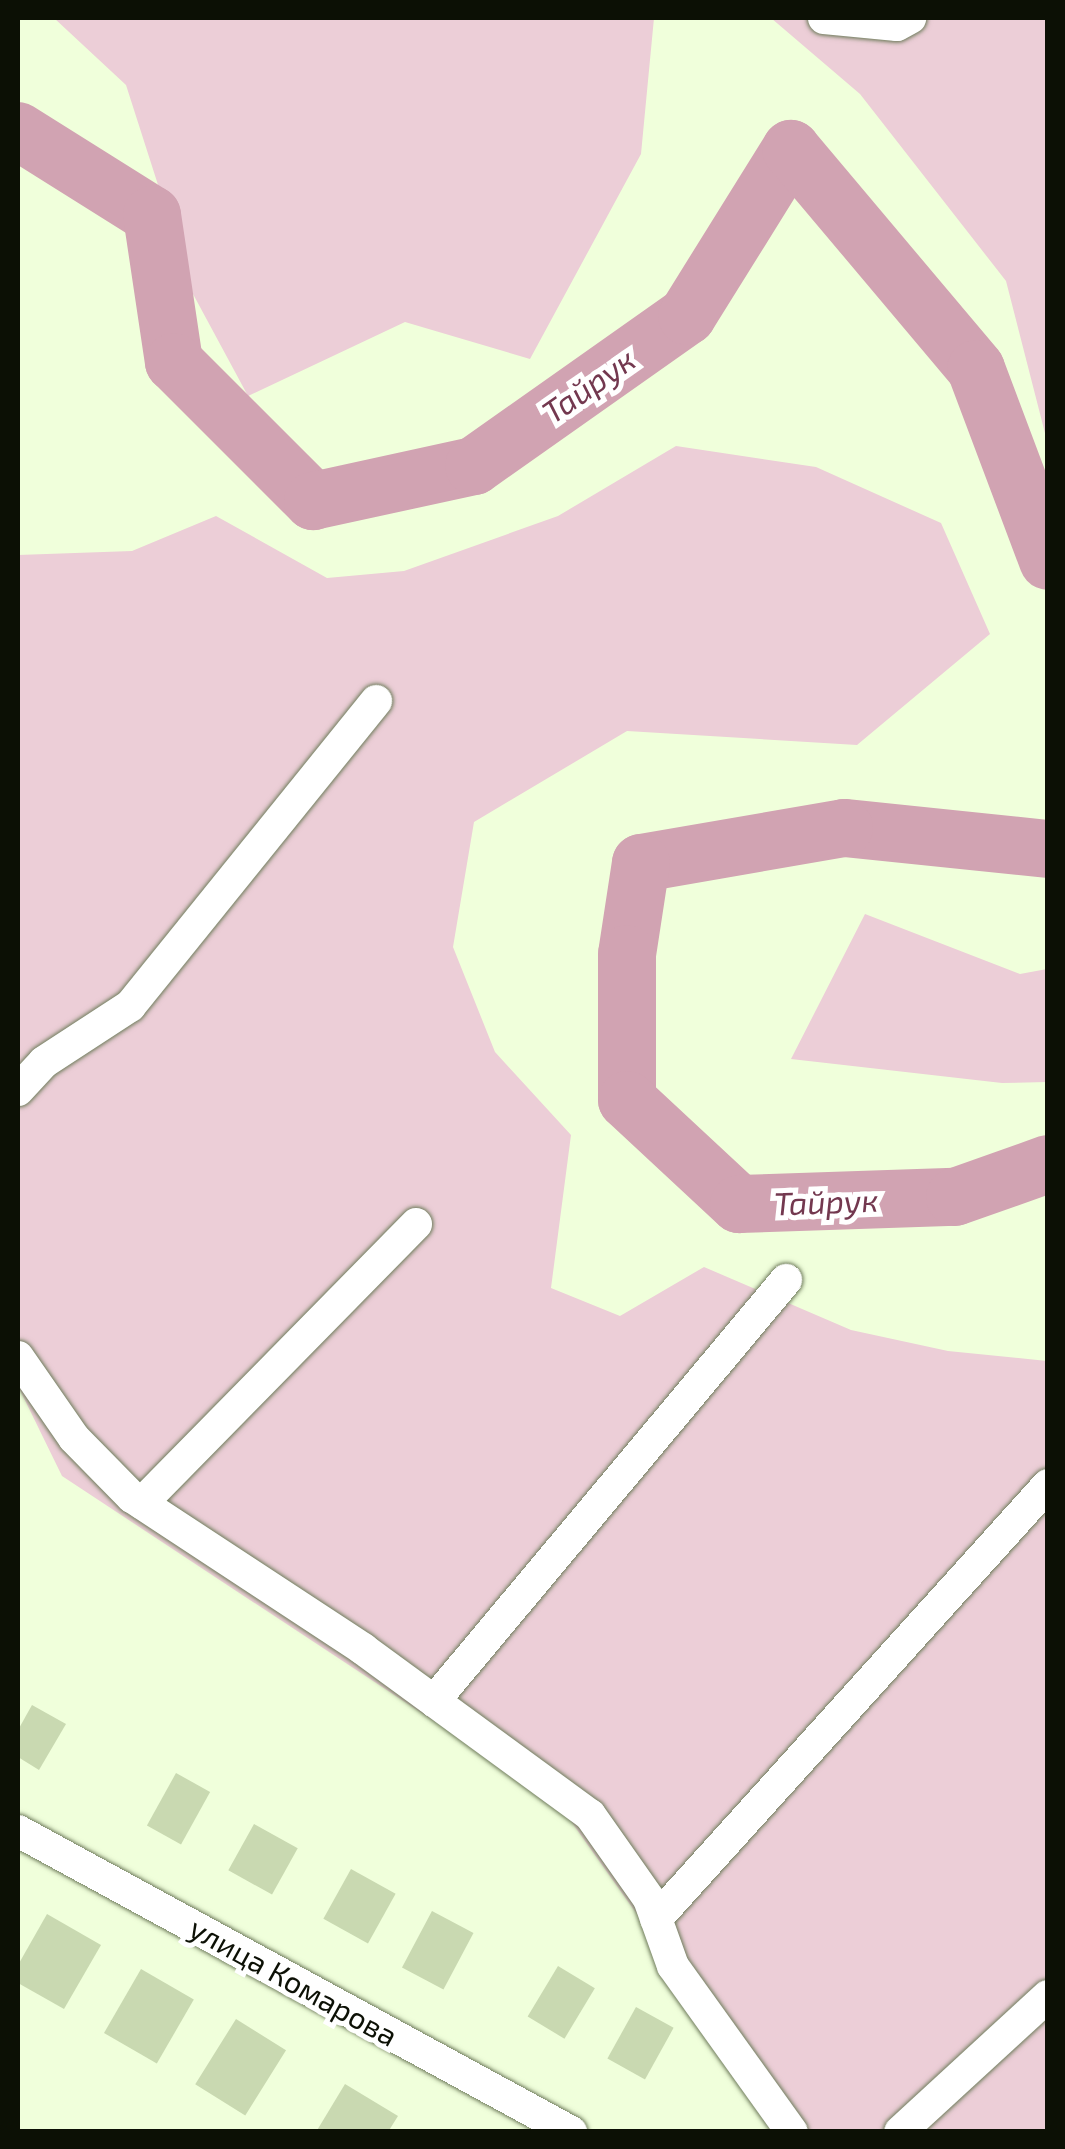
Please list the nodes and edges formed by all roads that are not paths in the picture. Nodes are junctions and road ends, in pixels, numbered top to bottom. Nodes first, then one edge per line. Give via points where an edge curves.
1 (824, 18) edge
2 (910, 18) edge
3 (376, 701) dead end
4 (18, 1090) edge
5 (416, 1224) dead end
6 (786, 1280) dead end
7 (18, 1357) edge
8 (1048, 1485) edge
9 (142, 1503) junction
10 (434, 1701) junction
11 (18, 1830) edge
12 (656, 1919) junction
13 (1048, 1996) edge
14 (571, 2132) edge
15 (792, 2132) edge
16 (900, 2132) edge

1 - 2 street via 898,25
3 - 4 street via 130,1006 44,1062
5 - 9 street
6 - 10 street
7 - 9 street via 74,1438
8 - 12 street
9 - 10 street
10 - 12 street via 590,1815
11 - 14 street, улица Комарова
12 - 15 street via 673,1966
13 - 16 street

